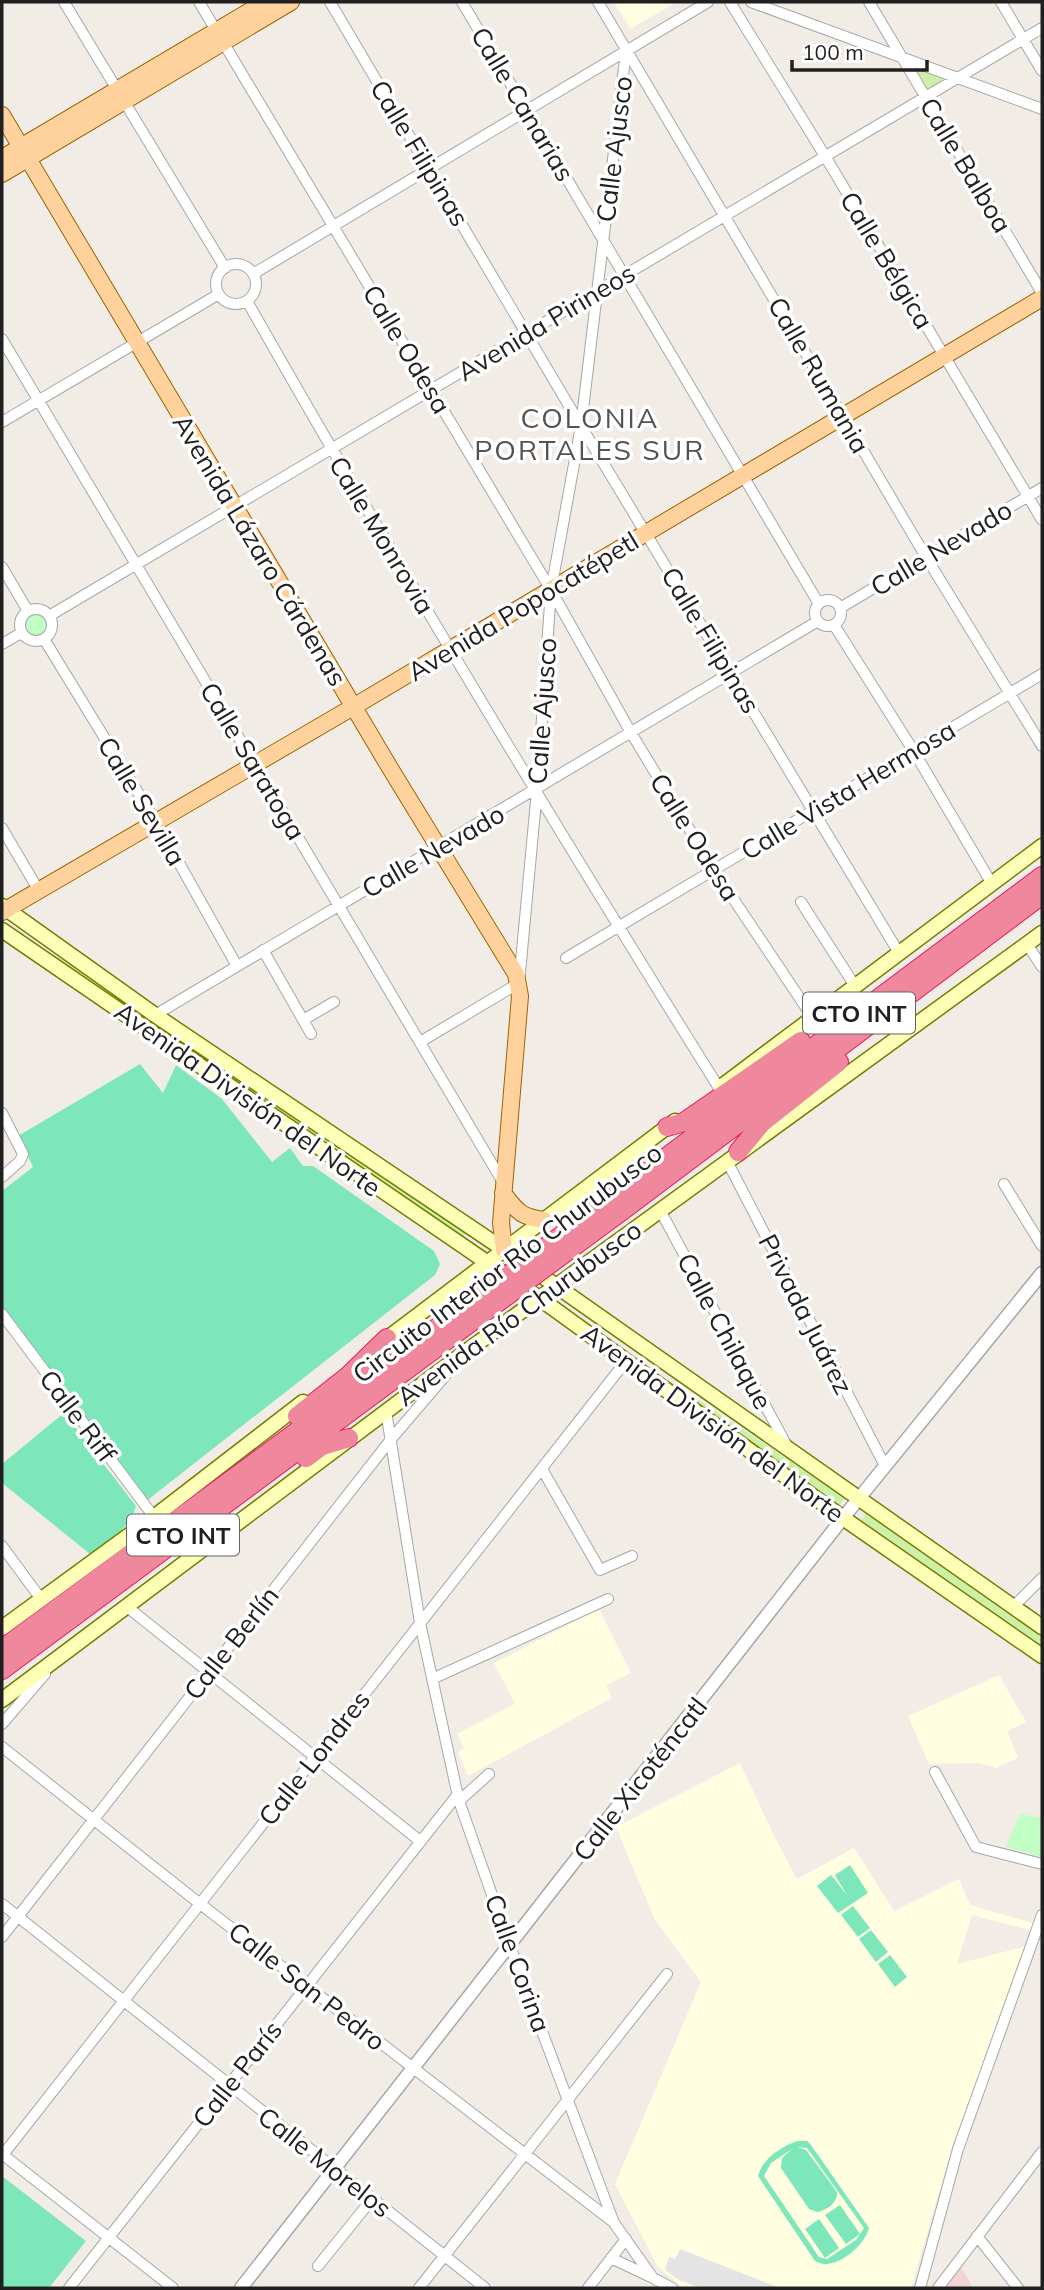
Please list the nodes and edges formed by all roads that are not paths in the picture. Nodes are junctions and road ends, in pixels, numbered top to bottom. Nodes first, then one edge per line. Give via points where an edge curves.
1 (64, 2) edge
2 (199, 2) edge
3 (265, 2) edge
4 (291, 2) edge
5 (330, 2) edge
6 (462, 2) edge
7 (598, 2) edge
8 (708, 2) edge
9 (730, 2) edge
10 (751, 2) edge
11 (869, 2) edge
12 (1001, 2) edge
13 (1042, 28) edge
14 (219, 37) junction
15 (1023, 39) junction
16 (626, 51) junction
17 (900, 54) junction
18 (1042, 71) edge
19 (959, 77) junction
20 (121, 95) junction
21 (925, 97) junction
22 (1042, 109) edge
23 (526, 110) junction
24 (2, 115) edge
25 (24, 153) junction
26 (825, 156) junction
27 (2, 158) edge
28 (429, 169) junction
29 (2, 174) edge
30 (725, 216) junction
31 (333, 226) junction
32 (604, 238) junction
33 (225, 268) junction
34 (253, 274) junction
35 (626, 275) junction
36 (598, 291) junction
37 (219, 294) junction
38 (1042, 295) edge
39 (247, 301) junction
40 (527, 333) junction
41 (2, 339) edge
42 (136, 342) junction
43 (944, 356) junction
44 (431, 390) junction
45 (39, 401) junction
46 (843, 416) junction
47 (2, 422) edge
48 (581, 426) junction
49 (331, 449) junction
50 (744, 475) junction
51 (1042, 488) edge
52 (1028, 497) junction
53 (234, 507) junction
54 (1042, 520) edge
55 (646, 533) junction
56 (926, 557) junction
57 (137, 565) junction
58 (2, 567) edge
59 (551, 590) junction
60 (819, 604) junction
61 (840, 608) junction
62 (28, 611) junction
63 (50, 617) junction
64 (818, 621) junction
65 (834, 625) junction
66 (21, 633) junction
67 (44, 639) junction
68 (2, 645) edge
69 (450, 649) junction
70 (730, 672) junction
71 (1042, 674) edge
72 (1010, 694) junction
73 (354, 707) junction
74 (630, 731) junction
75 (1042, 746) edge
76 (913, 750) junction
77 (255, 765) junction
78 (537, 790) junction
79 (814, 810) junction
80 (156, 822) junction
81 (2, 828) edge
82 (1042, 846) edge
83 (438, 848) junction
84 (714, 870) junction
85 (1042, 876) edge
86 (992, 884) junction
87 (39, 891) junction
88 (1042, 895) edge
89 (800, 902) dead end
90 (339, 906) junction
91 (3, 909) edge
92 (618, 926) junction
93 (2, 930) edge
94 (1042, 933) edge
95 (22, 943) junction
96 (1027, 944) junction
97 (263, 950) junction
98 (899, 953) junction
99 (75, 958) junction
100 (566, 958) dead end
101 (237, 966) junction
102 (1042, 967) edge
103 (900, 982) junction
104 (519, 983) junction
105 (855, 986) junction
106 (334, 1002) dead end
107 (155, 1015) junction
108 (813, 1018) junction
109 (303, 1020) junction
110 (862, 1030) junction
111 (312, 1034) dead end
112 (420, 1042) junction
113 (719, 1088) junction
114 (2, 1113) edge
115 (667, 1128) junction
116 (733, 1157) junction
117 (2, 1177) edge
118 (1004, 1184) dead end
119 (504, 1189) junction
120 (617, 1204) junction
121 (660, 1210) junction
122 (540, 1222) junction
123 (1042, 1246) edge
124 (504, 1250) junction
125 (486, 1263) junction
126 (582, 1267) junction
127 (1042, 1273) edge
128 (465, 1279) junction
129 (555, 1286) junction
130 (445, 1294) junction
131 (539, 1298) junction
132 (466, 1300) junction
133 (2, 1314) edge
134 (484, 1321) junction
135 (498, 1328) junction
136 (442, 1334) junction
137 (387, 1338) junction
138 (485, 1338) junction
139 (464, 1353) junction
140 (626, 1361) junction
141 (386, 1411) junction
142 (349, 1438) junction
143 (392, 1438) junction
144 (791, 1452) junction
145 (252, 1464) junction
146 (885, 1466) junction
147 (542, 1469) junction
148 (858, 1500) junction
149 (154, 1517) junction
150 (843, 1518) junction
151 (187, 1533) junction
152 (2, 1546) edge
153 (632, 1556) dead end
154 (1042, 1578) edge
155 (40, 1599) junction
156 (608, 1599) dead end
157 (126, 1606) junction
158 (1013, 1607) junction
159 (420, 1623) junction
160 (1042, 1627) edge
161 (2, 1628) edge
162 (2, 1650) edge
163 (61, 1655) junction
164 (1042, 1656) edge
165 (2, 1670) edge
166 (208, 1671) junction
167 (437, 1677) junction
168 (2, 1700) edge
169 (2, 1724) edge
170 (2, 1747) edge
171 (316, 1756) junction
172 (935, 1772) dead end
173 (489, 1774) dead end
174 (458, 1798) junction
175 (94, 1819) junction
176 (421, 1841) junction
177 (1042, 1864) edge
178 (199, 1903) junction
179 (2, 1904) edge
180 (1042, 1915) edge
181 (18, 1916) junction
182 (2, 1937) edge
183 (510, 1946) junction
184 (667, 1975) dead end
185 (307, 1985) junction
186 (124, 2000) junction
187 (414, 2068) junction
188 (228, 2085) junction
189 (569, 2100) junction
190 (1042, 2152) edge
191 (526, 2154) junction
192 (2, 2155) edge
193 (336, 2170) junction
194 (372, 2199) junction
195 (614, 2223) junction
196 (978, 2236) junction
197 (108, 2237) junction
198 (626, 2239) junction
199 (445, 2257) junction
200 (611, 2258) junction
201 (318, 2266) dead end
202 (653, 2278) junction
203 (69, 2288) edge
204 (173, 2288) edge
205 (241, 2288) edge
206 (419, 2288) edge
207 (485, 2288) edge
208 (588, 2288) edge
209 (672, 2288) edge
210 (920, 2288) edge
211 (938, 2288) edge
212 (1018, 2288) edge

1 - 20 street
2 - 14 street, Calle Odesa
3 - 14 main road
4 - 14 main road
5 - 28 street, Calle Filipinas
6 - 23 street, Calle Canarias
7 - 16 street, Calle Rumania
8 - 16 street
9 - 26 street, Calle Bélgica
10 - 17 street
11 - 17 street, Calle Balboa
12 - 15 street
13 - 15 street, Avenida Pirineos
14 - 20 main road
14 - 31 street, Calle Odesa
15 - 18 street
15 - 19 street, Avenida Pirineos
16 - 23 street
16 - 30 street, Calle Rumania
16 - 32 street, Calle Ajusco
17 - 19 street
17 - 21 street, Calle Balboa
19 - 21 street, Avenida Pirineos
19 - 22 street
20 - 25 main road
20 - 33 street
21 - 26 street, Avenida Pirineos
21 - 38 street, Calle Balboa
23 - 28 street
23 - 32 street, Calle Canarias
24 - 25 main road, Avenida Lázaro Cárdenas
25 - 27 main road
25 - 29 main road
25 - 42 main road, Avenida Lázaro Cárdenas
26 - 30 street, Avenida Pirineos
26 - 43 street, Calle Bélgica
28 - 31 street
28 - 40 street, Calle Filipinas
30 - 35 street, Avenida Pirineos
30 - 46 street, Calle Rumania
31 - 34 street
31 - 44 street, Calle Odesa
32 - 35 street, Calle Canarias
32 - 36 street, Calle Ajusco
33 - 34 street via 243,266
33 - 37 street via 218,277
34 - 39 street via 255,291
35 - 36 street, Avenida Pirineos
35 - 50 street, Calle Canarias
36 - 40 street, Avenida Pirineos
36 - 48 street, Calle Ajusco
37 - 39 street via 235,304
37 - 42 street
38 - 43 main road, Avenida Popocatépetl
39 - 49 street, Calle Monrovia
40 - 44 street, Avenida Pirineos
40 - 48 street, Calle Filipinas
41 - 45 street, Calle Saratoga
42 - 45 street
42 - 53 main road, Avenida Lázaro Cárdenas
43 - 46 main road, Avenida Popocatépetl
43 - 52 street, Calle Bélgica
44 - 49 street, Avenida Pirineos
44 - 59 street, Calle Odesa
45 - 47 street
45 - 57 street, Calle Saratoga
46 - 50 main road, Avenida Popocatépetl
46 - 56 street, Calle Rumania
48 - 55 street, Calle Filipinas
48 - 59 street, Calle Ajusco
49 - 53 street, Avenida Pirineos
49 - 69 street, Calle Monrovia
50 - 55 main road, Avenida Popocatépetl
50 - 60 street, Calle Canarias
51 - 52 street, Calle Nevado
52 - 54 street, Calle Bélgica
52 - 56 street, Calle Nevado
53 - 57 street, Avenida Pirineos
53 - 73 main road, Avenida Lázaro Cárdenas
55 - 59 main road, Avenida Popocatépetl
55 - 70 street, Calle Filipinas
56 - 61 street, Calle Nevado
56 - 72 street, Calle Rumania
57 - 63 street, Avenida Pirineos
57 - 77 street, Calle Saratoga
58 - 62 street
59 - 69 main road, Avenida Popocatépetl
59 - 74 street, Calle Odesa
59 - 78 street, Calle Ajusco
60 - 61 street via 831,600
60 - 64 street via 815,612
61 - 65 street
62 - 63 street via 41,610
62 - 66 street via 19,623
63 - 67 street via 51,629
64 - 65 street
64 - 70 street, Calle Nevado
65 - 76 street
66 - 67 street via 34,642
66 - 68 street
67 - 80 street, Calle Sevilla
69 - 73 main road, Avenida Popocatépetl
69 - 78 street, Calle Monrovia
70 - 74 street, Calle Nevado
70 - 79 street, Calle Filipinas
71 - 72 street, Calle Vista Hermosa
72 - 75 street, Calle Rumania
72 - 76 street, Calle Vista Hermosa
73 - 77 main road, Avenida Popocatépetl
73 - 83 main road, Avenida Lázaro Cárdenas
74 - 78 street, Calle Nevado
74 - 84 street, Calle Odesa
76 - 79 street, Calle Vista Hermosa
76 - 86 street
77 - 80 main road, Avenida Popocatépetl
77 - 90 street, Calle Saratoga
78 - 83 street, Calle Nevado
78 - 92 street, Calle Monrovia
78 - 104 street, Calle Ajusco
79 - 84 street, Calle Vista Hermosa
79 - 98 street, Calle Filipinas
80 - 87 main road, Avenida Popocatépetl
80 - 101 street, Calle Sevilla
81 - 87 street
82 - 86 main road, CTO INT
83 - 90 street, Calle Nevado
83 - 104 main road, Avenida Lázaro Cárdenas
84 - 92 street, Calle Vista Hermosa
84 - 108 street, Calle Odesa
85 - 103 highway, Circuito Interior Río Churubusco / CTO INT
86 - 98 main road, CTO INT
87 - 91 main road, Avenida Popocatépetl
88 - 110 highway, Circuito Interior Río Churubusco / CTO INT
89 - 105 street
90 - 97 street, Calle Nevado
90 - 112 street, Calle Saratoga
91 - 99 main road, Avenida División del Norte
92 - 100 street, Calle Vista Hermosa
92 - 113 street, Calle Monrovia
93 - 95 main road, Avenida División del Norte
94 - 96 main road, Avenida Río Churubusco / CTO INT
95 - 99 main road via 21,933 27,930 68,958
95 - 125 main road, Avenida División del Norte
96 - 102 street
96 - 116 main road, Avenida Río Churubusco / CTO INT
97 - 101 street, Calle Nevado
97 - 109 street
98 - 105 main road, CTO INT
99 - 107 main road, Avenida División del Norte
101 - 107 street, Calle Nevado
103 - 115 highway via 854,1003 684,1122
103 - 120 highway, Circuito Interior Río Churubusco / CTO INT
104 - 112 street
104 - 119 main road, Calle Ajusco
105 - 108 main road, CTO INT
106 - 109 street
107 - 124 main road, Avenida División del Norte
108 - 113 main road, CTO INT
109 - 111 street
110 - 116 highway via 844,1058 762,1123
110 - 120 highway, Circuito Interior Río Churubusco / CTO INT
112 - 119 street, Calle Saratoga
113 - 115 main road, CTO INT
114 - 117 street via 23,1154
115 - 122 main road, CTO INT
116 - 121 main road, Avenida Río Churubusco / CTO INT
116 - 146 street, Privada Juárez
118 - 123 street
119 - 122 main road via 520,1213
119 - 124 main road, Calle Ajusco via 500,1227
120 - 136 highway, Circuito Interior Río Churubusco / CTO INT, bridge
121 - 126 main road, Avenida Río Churubusco / CTO INT
121 - 144 street, Calle Chilaque
122 - 124 main road, CTO INT
122 - 126 main road via 538,1238 566,1262
124 - 125 main road, CTO INT
124 - 129 main road, Avenida División del Norte
125 - 128 main road, CTO INT
125 - 131 main road, Avenida División del Norte
126 - 129 main road, Avenida Río Churubusco / CTO INT
127 - 146 street, Calle Xicoténcatl
128 - 130 main road, CTO INT
128 - 132 main road
129 - 131 main road, Avenida Río Churubusco / CTO INT
129 - 144 main road, Avenida División del Norte
130 - 132 main road
130 - 137 main road, CTO INT
131 - 135 main road, Avenida Río Churubusco / CTO INT
131 - 140 main road, Avenida División del Norte
132 - 134 main road
133 - 149 street, Calle Riff
134 - 135 main road
134 - 138 main road
135 - 138 main road, Avenida Río Churubusco / CTO INT
136 - 145 highway, Circuito Interior Río Churubusco / CTO INT
136 - 151 highway, Circuito Interior Río Churubusco / CTO INT
137 - 145 highway via 349,1375 267,1440
137 - 149 main road, CTO INT
138 - 139 main road, Avenida Río Churubusco / CTO INT
139 - 141 main road, Avenida Río Churubusco / CTO INT
139 - 143 street, Calle Berlín
140 - 147 street, Calle Londres
140 - 150 main road, Avenida División del Norte
141 - 142 main road, Avenida Río Churubusco / CTO INT
141 - 143 street, Calle Corina
142 - 151 highway via 321,1447 214,1527
142 - 157 main road, Avenida Río Churubusco / CTO INT
143 - 159 street, Calle Corina
143 - 166 street, Calle Berlín
144 - 148 main road, Avenida División del Norte
145 - 162 highway, Circuito Interior Río Churubusco / CTO INT
146 - 148 street, Calle Xicoténcatl
147 - 153 street via 600,1570
147 - 159 street, Calle Londres
148 - 150 street, Calle Xicoténcatl
148 - 158 main road, Avenida División del Norte
149 - 155 main road, CTO INT
150 - 164 main road, Avenida División del Norte
150 - 183 street, Calle Xicoténcatl
151 - 165 highway, Circuito Interior Río Churubusco / CTO INT
152 - 155 street
154 - 158 street
155 - 161 main road, CTO INT
156 - 167 street
157 - 163 main road, Avenida Río Churubusco / CTO INT
157 - 166 street
158 - 160 main road, Avenida División del Norte
159 - 167 street, Calle Corina
159 - 171 street, Calle Londres
163 - 168 main road, Avenida Río Churubusco / CTO INT
163 - 169 street
166 - 171 street
166 - 175 street, Calle Berlín
167 - 174 street, Calle Corina
170 - 175 street, Calle San Pedro
171 - 176 street
171 - 178 street, Calle Londres
172 - 177 street via 976,1847
173 - 174 street, Calle París
174 - 176 street, Calle París
174 - 183 street, Calle Corina
175 - 178 street, Calle San Pedro
175 - 181 street, Calle Berlín
176 - 185 street, Calle París
178 - 185 street, Calle San Pedro
178 - 186 street, Calle Londres
179 - 181 street, Calle Morelos
180 - 210 street via 958,2148
181 - 182 street, Calle Berlín
181 - 186 street, Calle Morelos
183 - 187 street, Calle Xicoténcatl
183 - 189 street, Calle Corina
184 - 189 street
185 - 187 street, Calle San Pedro
185 - 188 street, Calle París
186 - 188 street, Calle Morelos
186 - 192 street, Calle Londres
187 - 191 street, Calle San Pedro
187 - 193 street, Calle Xicoténcatl
188 - 193 street, Calle Morelos
188 - 197 street, Calle París
189 - 191 street
189 - 195 street, Calle Corina
190 - 196 street
191 - 195 street, Calle San Pedro
191 - 199 street
192 - 197 street
193 - 194 street, Calle Morelos
193 - 205 street, Calle Xicoténcatl
194 - 199 street, Calle Morelos
194 - 201 street
195 - 198 street, Calle Corina
196 - 211 street
196 - 212 street
197 - 203 street, Calle París
197 - 204 street
198 - 200 street
198 - 202 street
199 - 206 street
199 - 207 street, Calle Morelos
200 - 202 street
200 - 208 street
202 - 209 street

